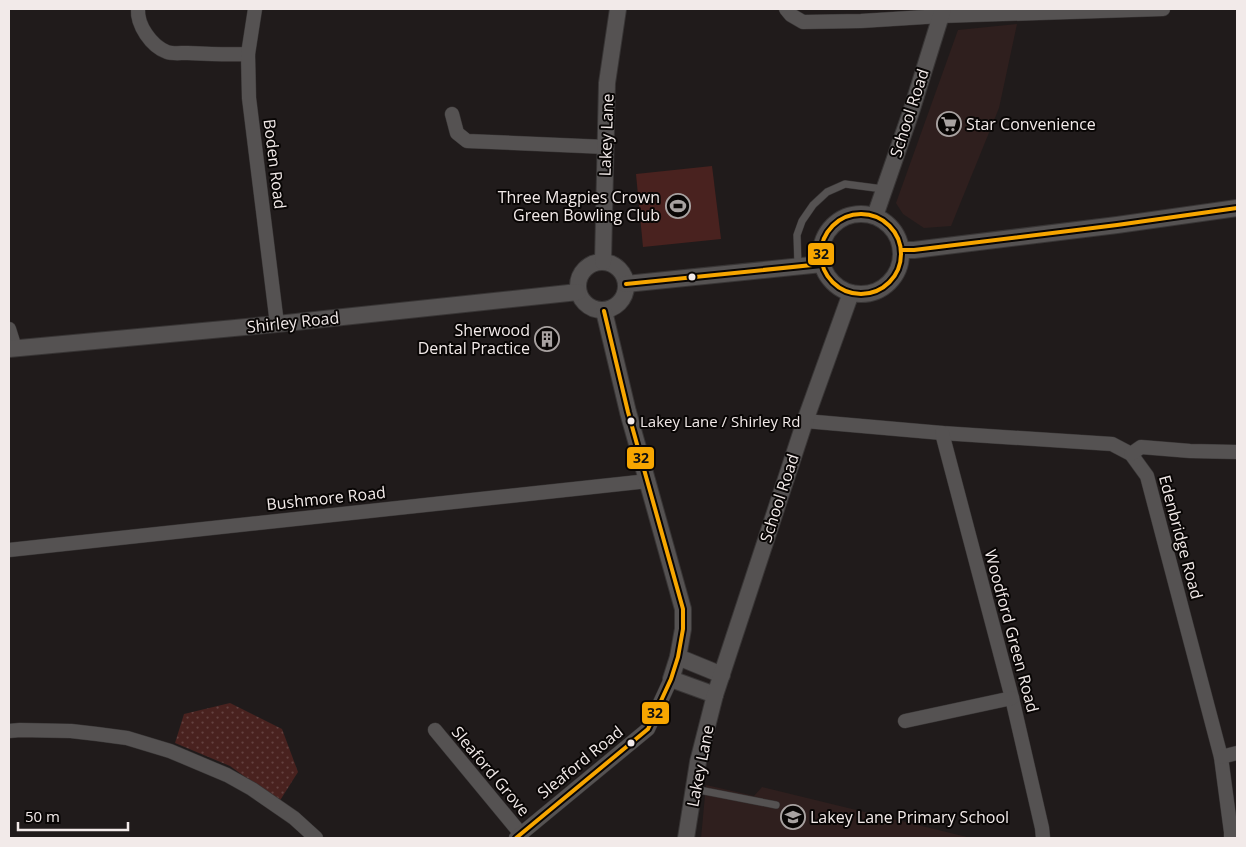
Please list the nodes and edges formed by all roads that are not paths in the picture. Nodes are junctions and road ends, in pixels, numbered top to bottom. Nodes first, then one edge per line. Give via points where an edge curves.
1 (138, 9) edge
2 (255, 9) edge
3 (618, 9) edge
4 (786, 9) edge
5 (1163, 9) edge
6 (942, 12) edge
7 (248, 54) junction
8 (452, 114) dead end
9 (606, 147) junction
10 (884, 189) junction
11 (1237, 208) edge
12 (874, 216) junction
13 (901, 250) junction
14 (603, 262) junction
15 (822, 264) junction
16 (798, 266) junction
17 (626, 284) junction
18 (578, 292) junction
19 (851, 294) junction
20 (604, 311) junction
21 (277, 324) junction
22 (9, 329) edge
23 (12, 349) edge
24 (805, 421) junction
25 (942, 433) junction
26 (1237, 452) edge
27 (1131, 454) junction
28 (648, 481) junction
29 (9, 550) edge
30 (678, 658) junction
31 (722, 674) junction
32 (672, 679) junction
33 (715, 695) junction
34 (1012, 698) junction
35 (905, 721) dead end
36 (435, 730) dead end
37 (9, 731) edge
38 (1237, 753) edge
39 (1221, 757) junction
40 (694, 789) junction
41 (776, 805) dead end
42 (518, 836) edge
43 (316, 838) edge
44 (686, 838) edge
45 (1043, 838) edge
46 (1231, 838) edge

1 - 7 street via 144,32 167,52
2 - 7 street, Boden Road
3 - 9 street, Lakey Lane via 607,82
4 - 6 street via 803,22 860,21
5 - 6 street
6 - 10 street, School Road
7 - 21 street, Boden Road via 249,98
8 - 9 street via 457,133 467,141
9 - 14 street, Lakey Lane
10 - 12 street, School Road
10 - 16 lane via 845,184 827,192 802,221 797,234
11 - 13 street
12 - 13 street via 892,228
12 - 15 street via 853,215 834,224 822,244
13 - 19 street via 898,271 882,289 870,294
14 - 17 street via 616,267
14 - 18 street via 588,266 583,271 577,285
15 - 16 street
15 - 19 street via 829,279
16 - 17 street
17 - 20 street via 618,305
18 - 20 street via 585,304
18 - 21 street, Shirley Road
19 - 24 street, School Road
20 - 28 street
21 - 23 street, Shirley Road
22 - 23 street
24 - 25 street, Edenbridge Road
24 - 31 street, School Road
25 - 27 street, Edenbridge Road via 1112,444
25 - 34 street, Woodford Green Road
26 - 27 street via 1141,447
27 - 39 street, Edenbridge Road via 1147,476
28 - 29 street, Bushmore Road
28 - 30 street via 683,609
30 - 31 street
30 - 32 street
31 - 33 street, Lakey Lane
32 - 33 street
32 - 42 street, Sleaford Road via 648,729
33 - 40 street, Lakey Lane
34 - 35 street
34 - 45 street, Woodford Green Road
36 - 42 street, Sleaford Grove
37 - 43 street via 97,734 127,738 170,751 252,789 294,818
38 - 39 street
39 - 46 street, Edenbridge Road
40 - 41 lane
40 - 44 street, Lakey Lane

